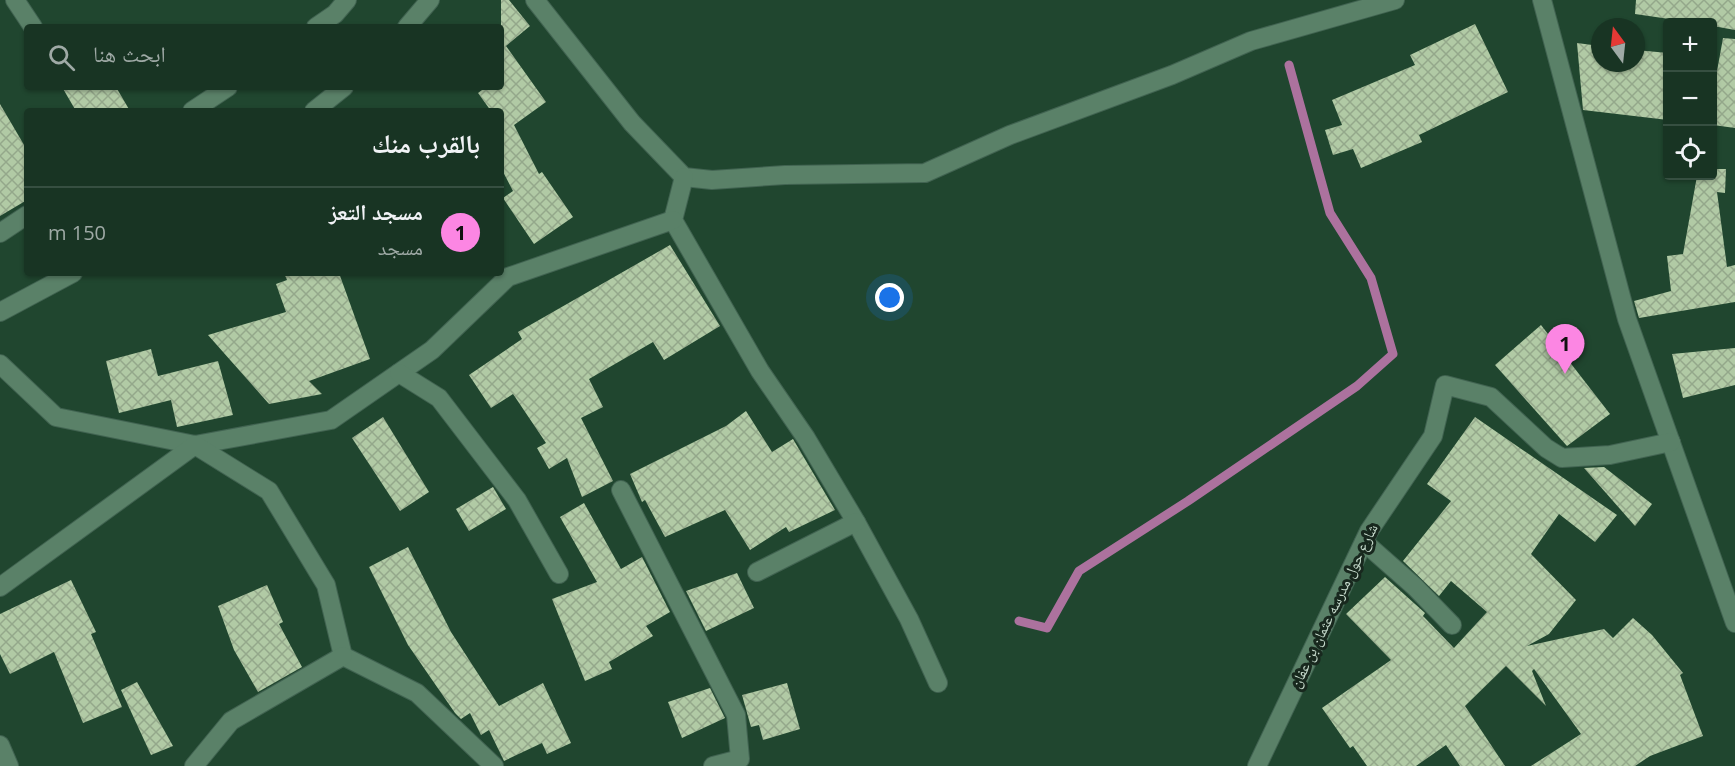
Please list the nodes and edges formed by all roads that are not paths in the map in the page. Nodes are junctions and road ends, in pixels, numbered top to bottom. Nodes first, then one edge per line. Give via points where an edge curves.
1 (15, 0) edge
2 (347, 0) edge
3 (430, 0) edge
4 (535, 0) edge
5 (1395, 0) edge
6 (1542, 0) edge
7 (31, 24) edge
8 (320, 24) edge
9 (410, 24) edge
10 (224, 90) edge
11 (340, 90) edge
12 (196, 108) edge
13 (318, 108) edge
14 (684, 177) junction
15 (24, 217) edge
16 (673, 220) junction
17 (0, 233) edge
18 (67, 276) edge
19 (0, 312) edge
20 (0, 364) edge
21 (399, 373) junction
22 (1671, 442) junction
23 (195, 445) junction
24 (621, 490) dead end
25 (856, 522) junction
26 (1364, 542) junction
27 (757, 572) dead end
28 (559, 574) dead end
29 (0, 587) edge
30 (1735, 622) edge
31 (1452, 625) dead end
32 (344, 656) junction
33 (938, 683) dead end
34 (0, 745) edge
35 (9, 766) edge
36 (194, 766) edge
37 (494, 766) edge
38 (713, 766) edge
39 (1257, 766) edge

1 - 7 street
2 - 8 street
3 - 9 street
4 - 14 street via 632,123
5 - 14 street via 1251,41 1010,135 925,173 712,180
6 - 22 street via 1627,319
10 - 12 street
11 - 13 street
14 - 16 street
15 - 17 street
16 - 21 street via 508,277 432,350
16 - 25 street via 760,371
18 - 19 street
20 - 23 street via 56,417
21 - 23 street via 331,420
21 - 28 street via 439,398 517,500
22 - 26 street, شارع حول مدرسه عثمان بن عفان via 1610,455 1562,458 1491,397 1445,385 1433,436
22 - 30 street
23 - 29 street
23 - 32 street via 269,491 326,585
24 - 38 street via 736,715 740,759
25 - 27 street
25 - 33 street via 909,619
26 - 31 street
26 - 39 street, شارع حول مدرسه عثمان بن عفان
32 - 36 street via 231,721
32 - 37 street via 417,693
34 - 35 street

